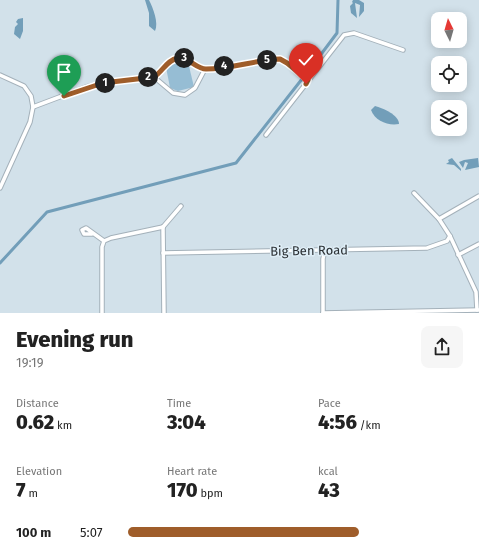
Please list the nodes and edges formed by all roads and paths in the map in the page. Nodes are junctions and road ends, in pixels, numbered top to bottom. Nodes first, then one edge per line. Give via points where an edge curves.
1 (404, 50) dead end
2 (205, 69) junction
3 (0, 75) edge
4 (154, 77) junction
5 (308, 80) junction
6 (33, 106) junction
7 (266, 135) dead end
8 (0, 188) edge
9 (414, 193) dead end
10 (479, 196) edge
11 (181, 206) dead end
12 (439, 219) junction
13 (163, 227) junction
14 (92, 234) dead end
15 (450, 236) junction
16 (104, 241) junction
17 (479, 244) edge
18 (324, 250) junction
19 (163, 253) junction
20 (458, 255) junction
21 (479, 284) edge
22 (474, 287) junction
23 (478, 310) edge
24 (102, 313) edge
25 (164, 313) edge
26 (323, 313) edge

1 - 5 street via 348,33 340,38
2 - 4 street via 186,59 177,58 169,62
2 - 4 street via 195,88 185,95 173,93
2 - 5 street via 280,59
3 - 6 street via 24,86 28,90
4 - 6 street via 99,84
5 - 7 street
6 - 8 street via 30,122
9 - 12 street
10 - 12 street
11 - 13 street
12 - 15 street
13 - 16 street
13 - 19 street
14 - 16 street
15 - 18 street, Big Ben Road via 447,241 427,248
15 - 20 street
16 - 24 street
17 - 20 street
18 - 19 street, Big Ben Road
18 - 26 street
19 - 25 street
20 - 22 street
21 - 22 street
22 - 23 street
23 - 26 street

